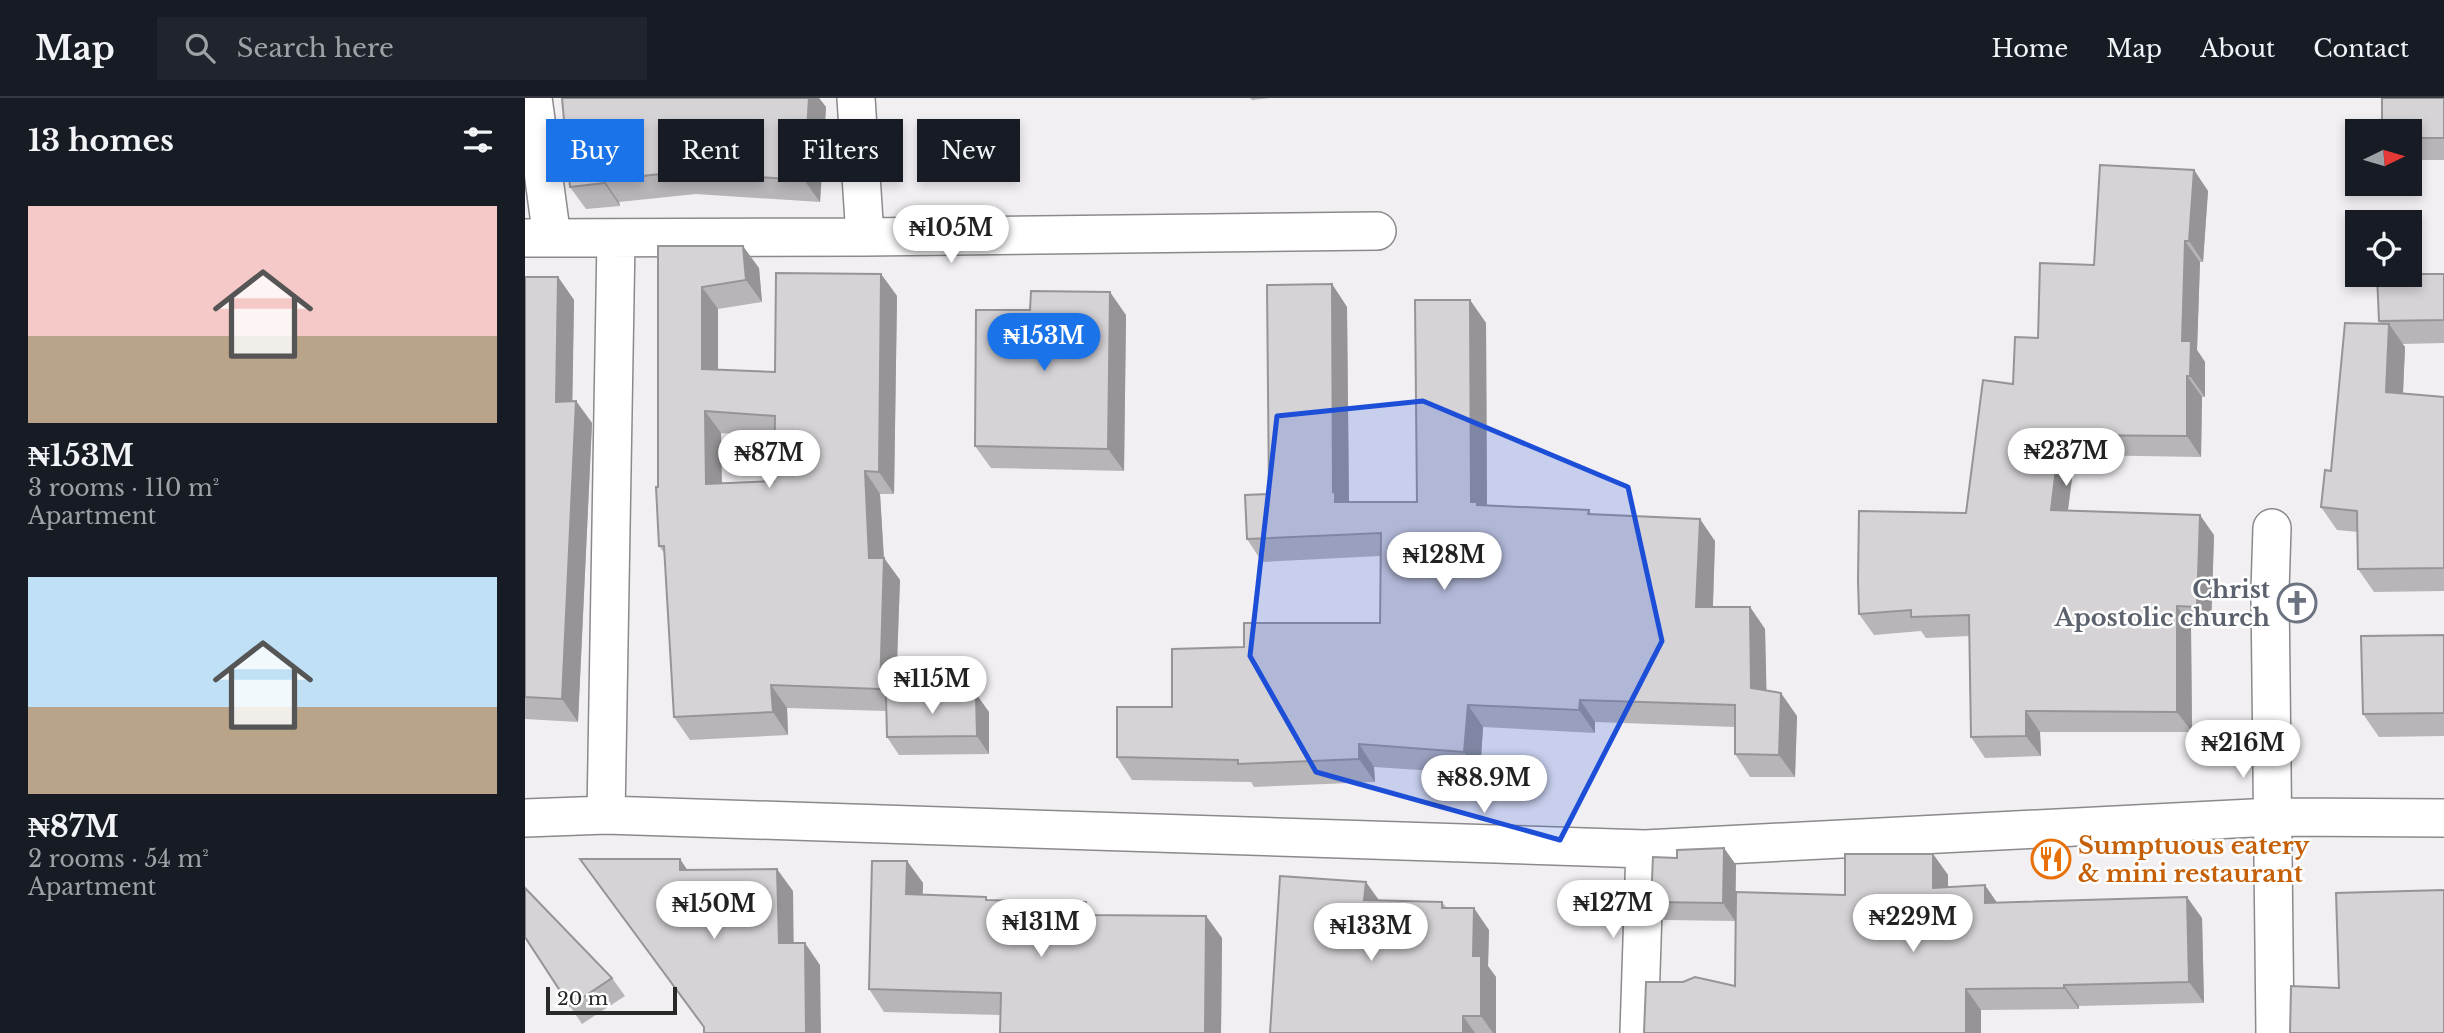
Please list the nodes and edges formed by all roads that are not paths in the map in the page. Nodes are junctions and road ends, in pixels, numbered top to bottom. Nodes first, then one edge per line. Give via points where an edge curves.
1 (533, 98) edge
2 (856, 98) edge
3 (1377, 231) dead end
4 (865, 237) junction
5 (538, 238) edge
6 (616, 239) junction
7 (2272, 528) dead end
8 (606, 815) junction
9 (2272, 817) junction
10 (525, 818) edge
11 (2444, 818) edge
12 (1645, 849) junction
13 (1639, 1033) edge
14 (2275, 1033) edge

1 - 5 street
2 - 4 street
3 - 4 street
4 - 6 street
5 - 6 street
6 - 8 street
7 - 9 street
8 - 10 street
8 - 12 street
9 - 11 street
9 - 12 street
9 - 14 street
12 - 13 street

